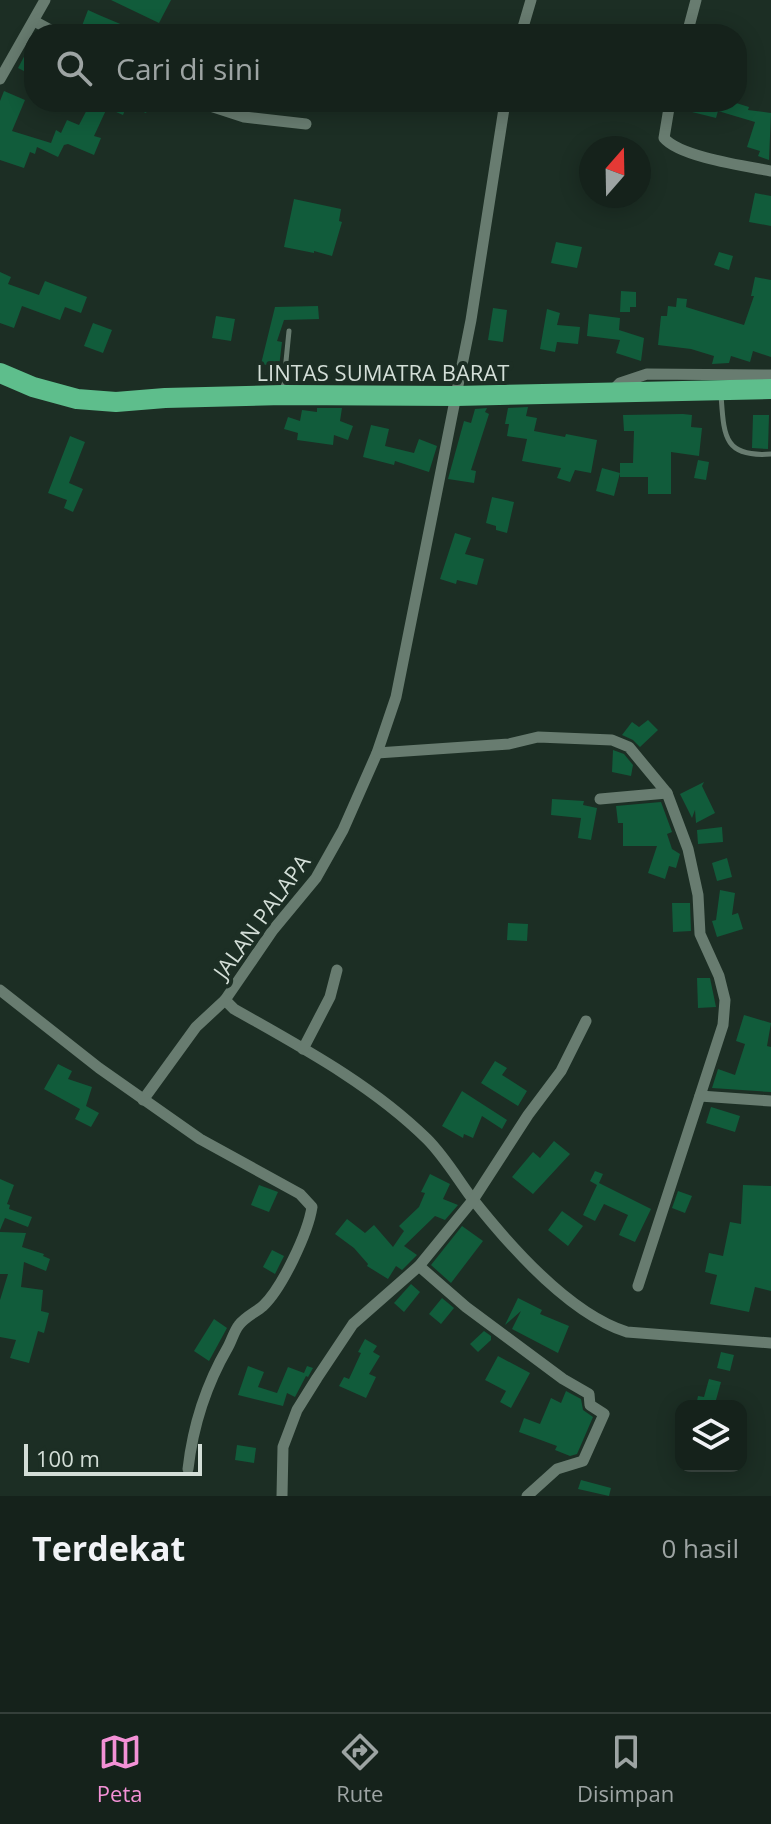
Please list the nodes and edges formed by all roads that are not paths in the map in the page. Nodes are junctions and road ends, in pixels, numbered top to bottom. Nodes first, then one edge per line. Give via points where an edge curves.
1 (45, 0) edge
2 (531, 0) edge
3 (696, 0) edge
4 (34, 21) junction
5 (32, 24) edge
6 (40, 24) edge
7 (524, 24) edge
8 (690, 24) edge
9 (24, 38) edge
10 (0, 79) edge
11 (229, 112) edge
12 (503, 112) edge
13 (668, 112) edge
14 (306, 124) dead end
15 (771, 171) edge
16 (289, 331) dead end
17 (0, 373) edge
18 (771, 375) edge
19 (771, 389) edge
20 (720, 391) junction
21 (610, 393) junction
22 (283, 395) junction
23 (456, 396) junction
24 (771, 454) edge
25 (377, 753) junction
26 (667, 793) junction
27 (600, 799) dead end
28 (337, 970) dead end
29 (0, 990) edge
30 (225, 1000) junction
31 (586, 1021) dead end
32 (303, 1049) junction
33 (700, 1096) junction
34 (143, 1100) junction
35 (771, 1101) edge
36 (473, 1200) junction
37 (419, 1266) junction
38 (638, 1286) dead end
39 (771, 1343) edge
40 (188, 1469) dead end
41 (282, 1496) edge
42 (527, 1496) edge

1 - 4 street
2 - 7 street
3 - 8 street
4 - 5 street
4 - 6 street
9 - 10 street
11 - 14 street
12 - 23 street, JALAN PALAPA
13 - 15 street via 664,138 672,146
16 - 22 lane
17 - 22 highway, LINTAS SUMATRA BARAT via 77,399
18 - 21 street via 647,374 620,383
19 - 20 highway, LINTAS SUMATRA BARAT
20 - 21 highway, LINTAS SUMATRA BARAT
20 - 24 lane via 723,425 735,450
21 - 23 highway, LINTAS SUMATRA BARAT
22 - 23 highway, LINTAS SUMATRA BARAT
23 - 25 street, JALAN PALAPA via 396,697
25 - 26 street via 509,744 538,737 612,740 629,747
25 - 30 street, JALAN PALAPA via 316,878
26 - 27 street
26 - 33 street via 688,849 700,934 725,1000 723,1025
28 - 32 street via 330,997
29 - 34 street
30 - 32 street, JALAN PALAPA
30 - 34 street via 196,1027
31 - 36 street via 561,1071
32 - 36 street, JALAN PALAPA via 346,1073 428,1140
33 - 35 street
33 - 38 street
34 - 40 street via 200,1139 300,1194 312,1207 300,1247 274,1291 240,1323 215,1369 201,1404
36 - 37 street
36 - 39 street, JALAN PALAPA via 582,1311 611,1327
37 - 41 street via 353,1324 297,1410 283,1447
37 - 42 street via 466,1307 589,1394 590,1405 604,1414 583,1461 557,1469

